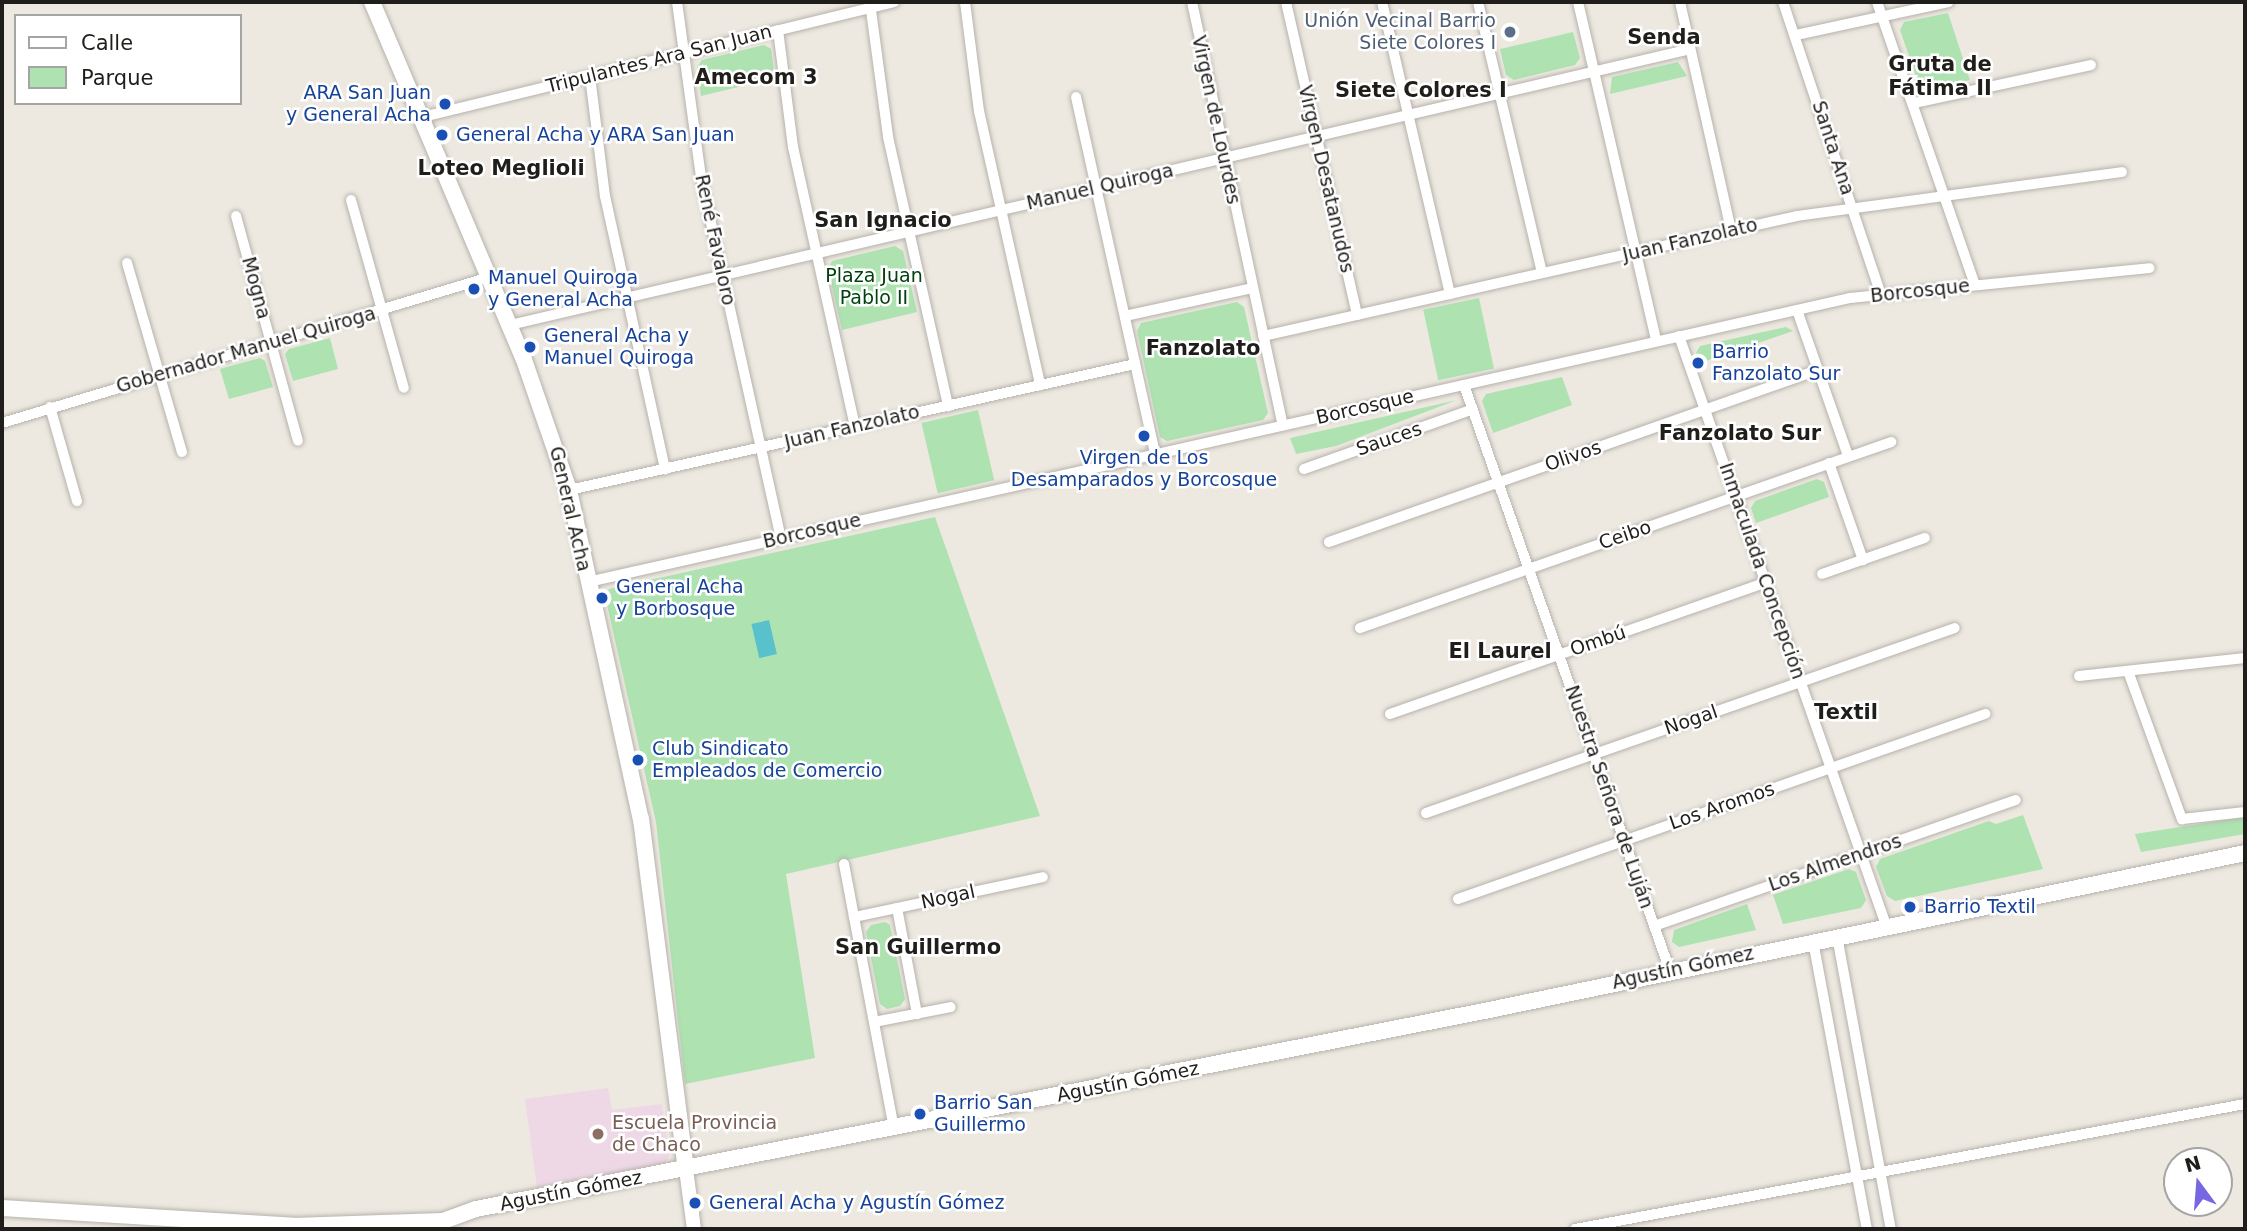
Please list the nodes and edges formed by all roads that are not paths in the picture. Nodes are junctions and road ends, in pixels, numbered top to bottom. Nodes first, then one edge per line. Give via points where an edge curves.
1 (372, 2) edge
2 (677, 2) edge
3 (894, 2) edge
4 (965, 2) edge
5 (1192, 2) edge
6 (1286, 2) edge
7 (1382, 2) edge
8 (1478, 2) edge
9 (1578, 2) edge
10 (1680, 2) edge
11 (1783, 2) edge
12 (1877, 2) edge
13 (1948, 2) edge
14 (871, 5) edge
15 (1883, 16) junction
16 (778, 30) junction
17 (1796, 35) junction
18 (1690, 49) junction
19 (685, 53) junction
20 (2091, 65) dead end
21 (1594, 72) junction
22 (590, 76) junction
23 (1500, 93) junction
24 (1076, 97) dead end
25 (1914, 103) junction
26 (1408, 115) junction
27 (423, 117) junction
28 (1316, 136) junction
29 (1223, 158) junction
30 (2122, 172) dead end
31 (1096, 188) junction
32 (1945, 196) junction
33 (351, 200) dead end
34 (1853, 208) junction
35 (1001, 210) junction
36 (236, 216) dead end
37 (1731, 230) junction
38 (909, 232) junction
39 (1636, 252) junction
40 (817, 253) junction
41 (127, 263) dead end
42 (2149, 268) dead end
43 (1542, 273) junction
44 (723, 275) junction
45 (490, 277) junction
46 (1975, 285) junction
47 (1252, 288) junction
48 (1450, 294) junction
49 (1881, 295) junction
50 (628, 298) junction
51 (383, 310) junction
52 (1797, 310) junction
53 (1357, 315) junction
54 (1125, 316) junction
55 (510, 325) junction
56 (1263, 336) junction
57 (1679, 336) junction
58 (1656, 341) junction
59 (271, 343) junction
60 (1135, 364) junction
61 (1818, 370) junction
62 (160, 375) junction
63 (1040, 385) junction
64 (1464, 385) junction
65 (404, 388) dead end
66 (948, 406) junction
67 (50, 407) junction
68 (1473, 409) junction
69 (1705, 410) junction
70 (2, 423) edge
71 (1283, 425) junction
72 (855, 426) junction
73 (298, 441) dead end
74 (1891, 442) dead end
75 (761, 448) junction
76 (182, 452) dead end
77 (1155, 454) junction
78 (1848, 456) junction
79 (1829, 463) junction
80 (666, 469) junction
81 (1304, 469) dead end
82 (1499, 482) junction
83 (569, 490) junction
84 (1735, 496) junction
85 (77, 501) dead end
86 (781, 538) junction
87 (1925, 538) dead end
88 (1329, 542) dead end
89 (1863, 560) junction
90 (1529, 568) junction
91 (1822, 574) dead end
92 (588, 582) junction
93 (1766, 582) junction
94 (1360, 628) dead end
95 (1955, 628) dead end
96 (1559, 655) junction
97 (2245, 658) edge
98 (2128, 671) junction
99 (2079, 676) dead end
100 (1801, 682) junction
101 (1391, 714) dead end
102 (1985, 714) dead end
103 (1594, 754) junction
104 (1831, 768) junction
105 (2016, 800) dead end
106 (2245, 812) edge
107 (1426, 813) dead end
108 (1624, 841) junction
109 (2245, 853) edge
110 (1861, 854) junction
111 (844, 864) dead end
112 (1043, 877) dead end
113 (1458, 899) dead end
114 (897, 908) junction
115 (854, 917) junction
116 (1886, 925) junction
117 (1654, 926) junction
118 (1837, 936) junction
119 (1813, 941) junction
120 (1670, 971) junction
121 (951, 1007) dead end
122 (917, 1014) junction
123 (874, 1022) junction
124 (2245, 1104) edge
125 (894, 1128) junction
126 (685, 1170) junction
127 (1880, 1172) junction
128 (1857, 1176) junction
129 (2, 1208) edge
130 (219, 1225) edge
131 (250, 1226) edge
132 (694, 1229) edge
133 (1575, 1229) edge
134 (1867, 1229) edge
135 (1891, 1229) edge

1 - 27 main road, General Acha
2 - 19 street, René Favaloro
3 - 14 street, Tripulantes Ara San Juan
4 - 35 street via 979,111
5 - 29 street, Virgen de Lourdes
6 - 28 street, Virgen Desatanudos
7 - 26 street
8 - 23 street
9 - 21 street
10 - 18 street
11 - 17 street, Santa Ana
12 - 15 street
13 - 15 street
14 - 16 street, Tripulantes Ara San Juan
14 - 38 street via 888,137
15 - 17 street
15 - 25 street
16 - 19 street, Tripulantes Ara San Juan
16 - 40 street via 793,147
17 - 34 street, Santa Ana
18 - 21 street, Manuel Quiroga
18 - 37 street
19 - 22 street, Tripulantes Ara San Juan
19 - 44 street, René Favaloro via 701,178
20 - 25 street
21 - 23 street, Manuel Quiroga
21 - 39 street
22 - 27 street, Tripulantes Ara San Juan
22 - 50 street via 605,196
23 - 26 street, Manuel Quiroga
23 - 43 street
24 - 31 street
25 - 32 street
26 - 28 street, Manuel Quiroga
26 - 48 street
27 - 45 main road, General Acha
28 - 29 street, Manuel Quiroga
28 - 53 street, Virgen Desatanudos
29 - 31 street, Manuel Quiroga
29 - 47 street, Virgen de Lourdes
30 - 32 street, Juan Fanzolato
31 - 35 street, Manuel Quiroga
31 - 54 street
32 - 34 street, Juan Fanzolato
32 - 46 street
33 - 51 street
34 - 37 street, Juan Fanzolato
34 - 49 street, Santa Ana
35 - 38 street, Manuel Quiroga
35 - 63 street
36 - 59 street, Mogna
37 - 39 street, Juan Fanzolato
38 - 40 street, Manuel Quiroga
38 - 66 street
39 - 43 street, Juan Fanzolato
39 - 58 street
40 - 44 street, Manuel Quiroga
40 - 72 street
41 - 62 street
42 - 46 street, Borcosque
43 - 48 street, Juan Fanzolato
44 - 50 street, Manuel Quiroga
44 - 75 street, René Favaloro
45 - 51 street, Gobernador Manuel Quiroga
45 - 55 main road, General Acha
46 - 49 street, Borcosque
47 - 54 street
47 - 56 street, Virgen de Lourdes
48 - 53 street, Juan Fanzolato
49 - 52 street, Borcosque
50 - 55 street, Manuel Quiroga
50 - 80 street
51 - 59 street, Gobernador Manuel Quiroga
51 - 65 street
52 - 57 street, Borcosque
52 - 61 street
53 - 56 street, Juan Fanzolato
54 - 60 street
55 - 83 main road, General Acha via 552,431
56 - 71 street, Virgen de Lourdes
57 - 58 street, Borcosque
57 - 69 street, Inmaculada Concepción
58 - 64 street, Borcosque
59 - 62 street, Gobernador Manuel Quiroga
59 - 73 street, Mogna
60 - 63 street, Juan Fanzolato
60 - 77 street
61 - 69 street, Olivos
61 - 78 street
62 - 67 street, Gobernador Manuel Quiroga
62 - 76 street
63 - 66 street, Juan Fanzolato
64 - 68 street, Nuestra Señora de Luján
64 - 71 street, Borcosque
66 - 72 street, Juan Fanzolato
67 - 70 street, Gobernador Manuel Quiroga
67 - 85 street
68 - 81 street, Sauces
68 - 82 street, Nuestra Señora de Luján
69 - 82 street, Olivos
69 - 84 street, Inmaculada Concepción
71 - 77 street, Borcosque
72 - 75 street, Juan Fanzolato
74 - 78 street, Ceibo
75 - 80 street, Juan Fanzolato
75 - 86 street, René Favaloro
77 - 86 street, Borcosque
78 - 79 street, Ceibo
79 - 84 street, Ceibo
79 - 89 street
80 - 83 street, Juan Fanzolato
82 - 88 street, Olivos
82 - 90 street, Nuestra Señora de Luján
83 - 92 main road, General Acha
84 - 90 street, Ceibo
84 - 93 street, Inmaculada Concepción
86 - 92 street, Borcosque
87 - 89 street
89 - 91 street
90 - 94 street, Ceibo
90 - 96 street, Nuestra Señora de Luján
92 - 126 main road, General Acha via 640,811
93 - 96 street, Ombú
93 - 100 street, Inmaculada Concepción
95 - 100 street, Nogal
96 - 101 street, Ombú
96 - 103 street, Nuestra Señora de Luján
97 - 98 street
98 - 99 street
98 - 106 street via 2182,819
100 - 103 street, Nogal
100 - 104 street, Inmaculada Concepción
102 - 104 street, Los Aromos
103 - 107 street, Nogal
103 - 108 street, Nuestra Señora de Luján
104 - 108 street, Los Aromos
104 - 110 street, Inmaculada Concepción
105 - 110 street, Los Almendros
108 - 113 street, Los Aromos
108 - 117 street, Nuestra Señora de Luján
109 - 116 main road, Agustín Gómez
110 - 116 street, Inmaculada Concepción
110 - 117 street, Los Almendros
111 - 115 street
112 - 114 street, Nogal
114 - 115 street, Nogal
114 - 122 street
115 - 123 street
116 - 118 main road, Agustín Gómez
117 - 120 street, Nuestra Señora de Luján
118 - 119 main road, Agustín Gómez
118 - 127 street
119 - 120 main road, Agustín Gómez
119 - 128 street
120 - 125 main road, Agustín Gómez
121 - 122 street
122 - 123 street
123 - 125 street
124 - 127 street
125 - 126 main road, Agustín Gómez
126 - 131 main road, Agustín Gómez via 477,1209 443,1221
126 - 132 street
127 - 128 street
127 - 135 street
128 - 133 street
128 - 134 street
129 - 130 main road, Agustín Gómez
130 - 131 main road, Agustín Gómez

